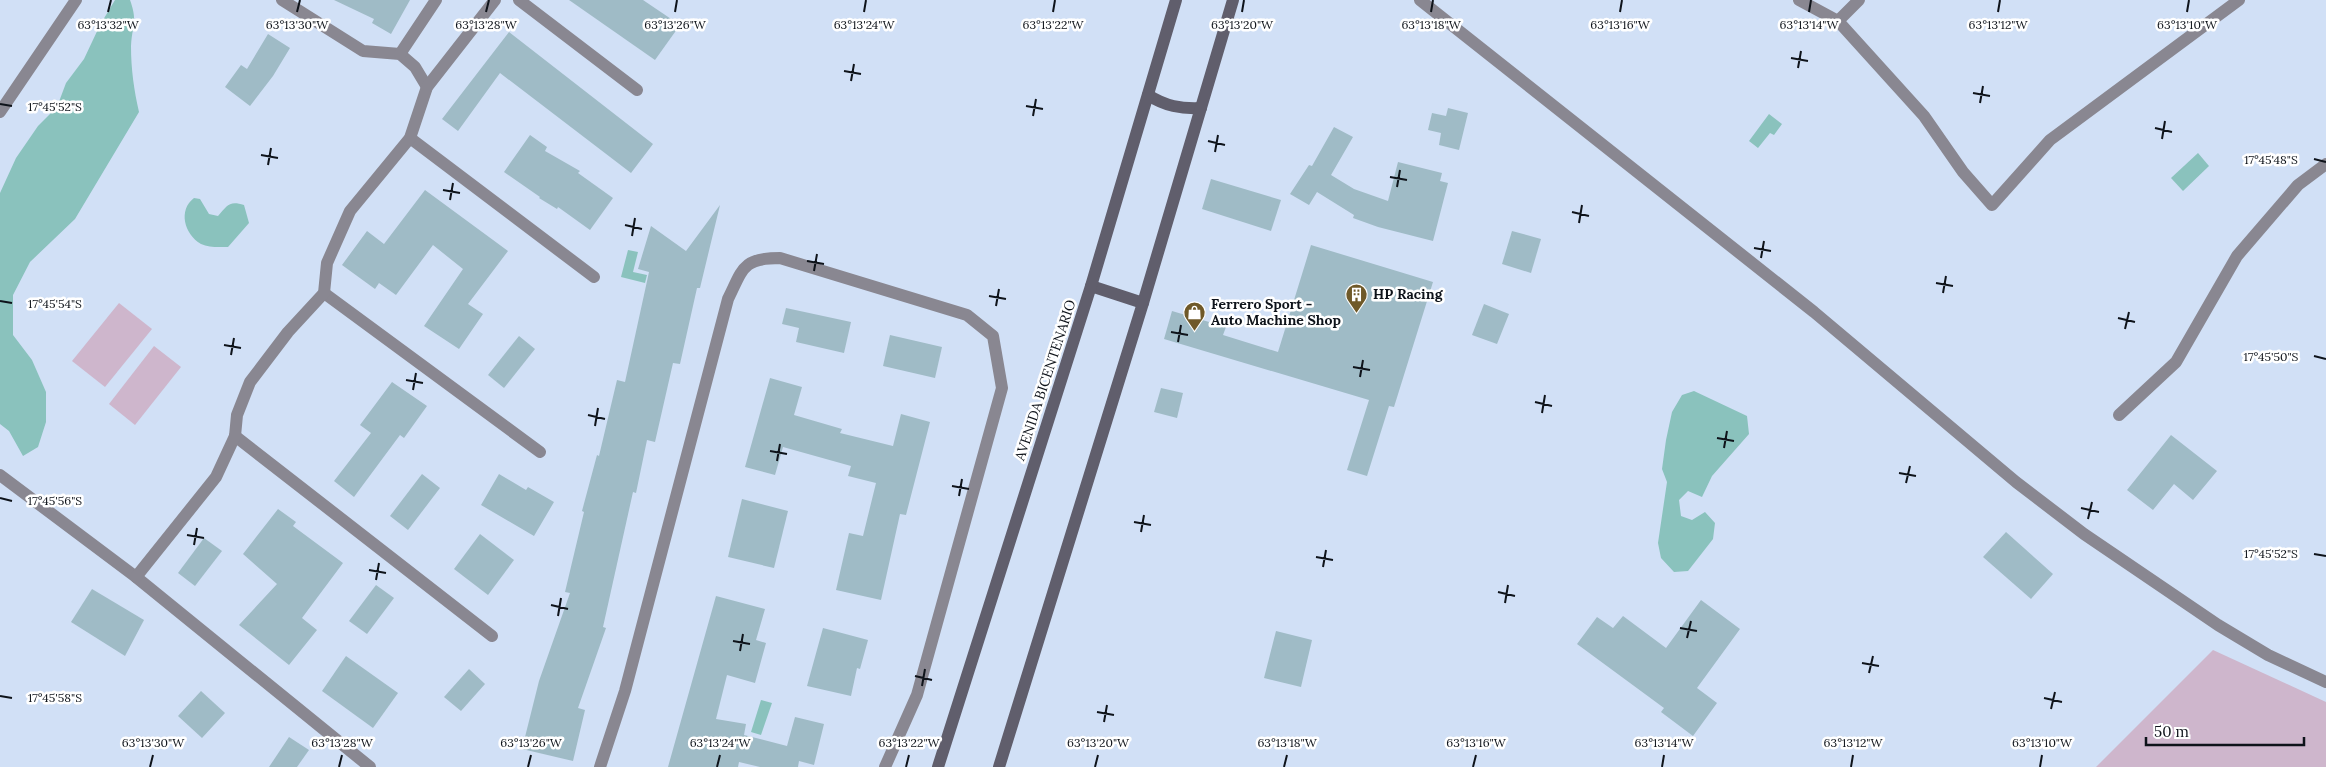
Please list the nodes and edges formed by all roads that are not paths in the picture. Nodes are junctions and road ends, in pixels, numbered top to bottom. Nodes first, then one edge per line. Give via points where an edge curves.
1 (76, 0) edge
2 (282, 0) edge
3 (436, 0) edge
4 (495, 0) edge
5 (520, 0) edge
6 (1176, 0) edge
7 (1233, 0) edge
8 (1420, 0) edge
9 (1799, 0) edge
10 (1859, 0) edge
11 (2239, 0) edge
12 (1838, 21) junction
13 (400, 54) junction
14 (427, 87) junction
15 (637, 90) dead end
16 (1148, 95) junction
17 (1201, 108) junction
18 (0, 112) edge
19 (410, 138) junction
20 (2326, 164) edge
21 (594, 277) dead end
22 (1090, 286) junction
23 (324, 293) junction
24 (1143, 303) junction
25 (2119, 415) dead end
26 (235, 436) junction
27 (540, 452) dead end
28 (0, 475) edge
29 (136, 578) junction
30 (492, 636) dead end
31 (2326, 682) edge
32 (370, 767) edge
33 (600, 767) edge
34 (885, 767) edge
35 (938, 767) edge
36 (999, 767) edge

1 - 18 street
2 - 13 street via 363,51
3 - 13 street
4 - 14 street
5 - 15 street
6 - 16 street, AVENIDA BICENTENARIO
7 - 17 street
8 - 31 street via 1814,312 2016,482 2084,534 2218,625 2268,655
9 - 12 street
10 - 12 street
11 - 12 street via 2050,140 1992,204 1963,172 1924,116
13 - 14 street via 415,67
14 - 19 street
16 - 17 street via 1158,102 1181,109
16 - 22 street, AVENIDA BICENTENARIO
17 - 24 street
19 - 21 street
19 - 23 street via 350,212 327,263
20 - 25 street via 2298,185 2237,256 2176,362
22 - 24 street
22 - 35 street, AVENIDA BICENTENARIO
23 - 26 street via 288,332 250,382 237,415
23 - 27 street
24 - 36 street
26 - 29 street via 216,477
26 - 30 street
28 - 29 street
29 - 32 street
33 - 34 street via 625,691 728,299 746,265 761,258 780,258 968,315 993,336 1002,388 918,695

